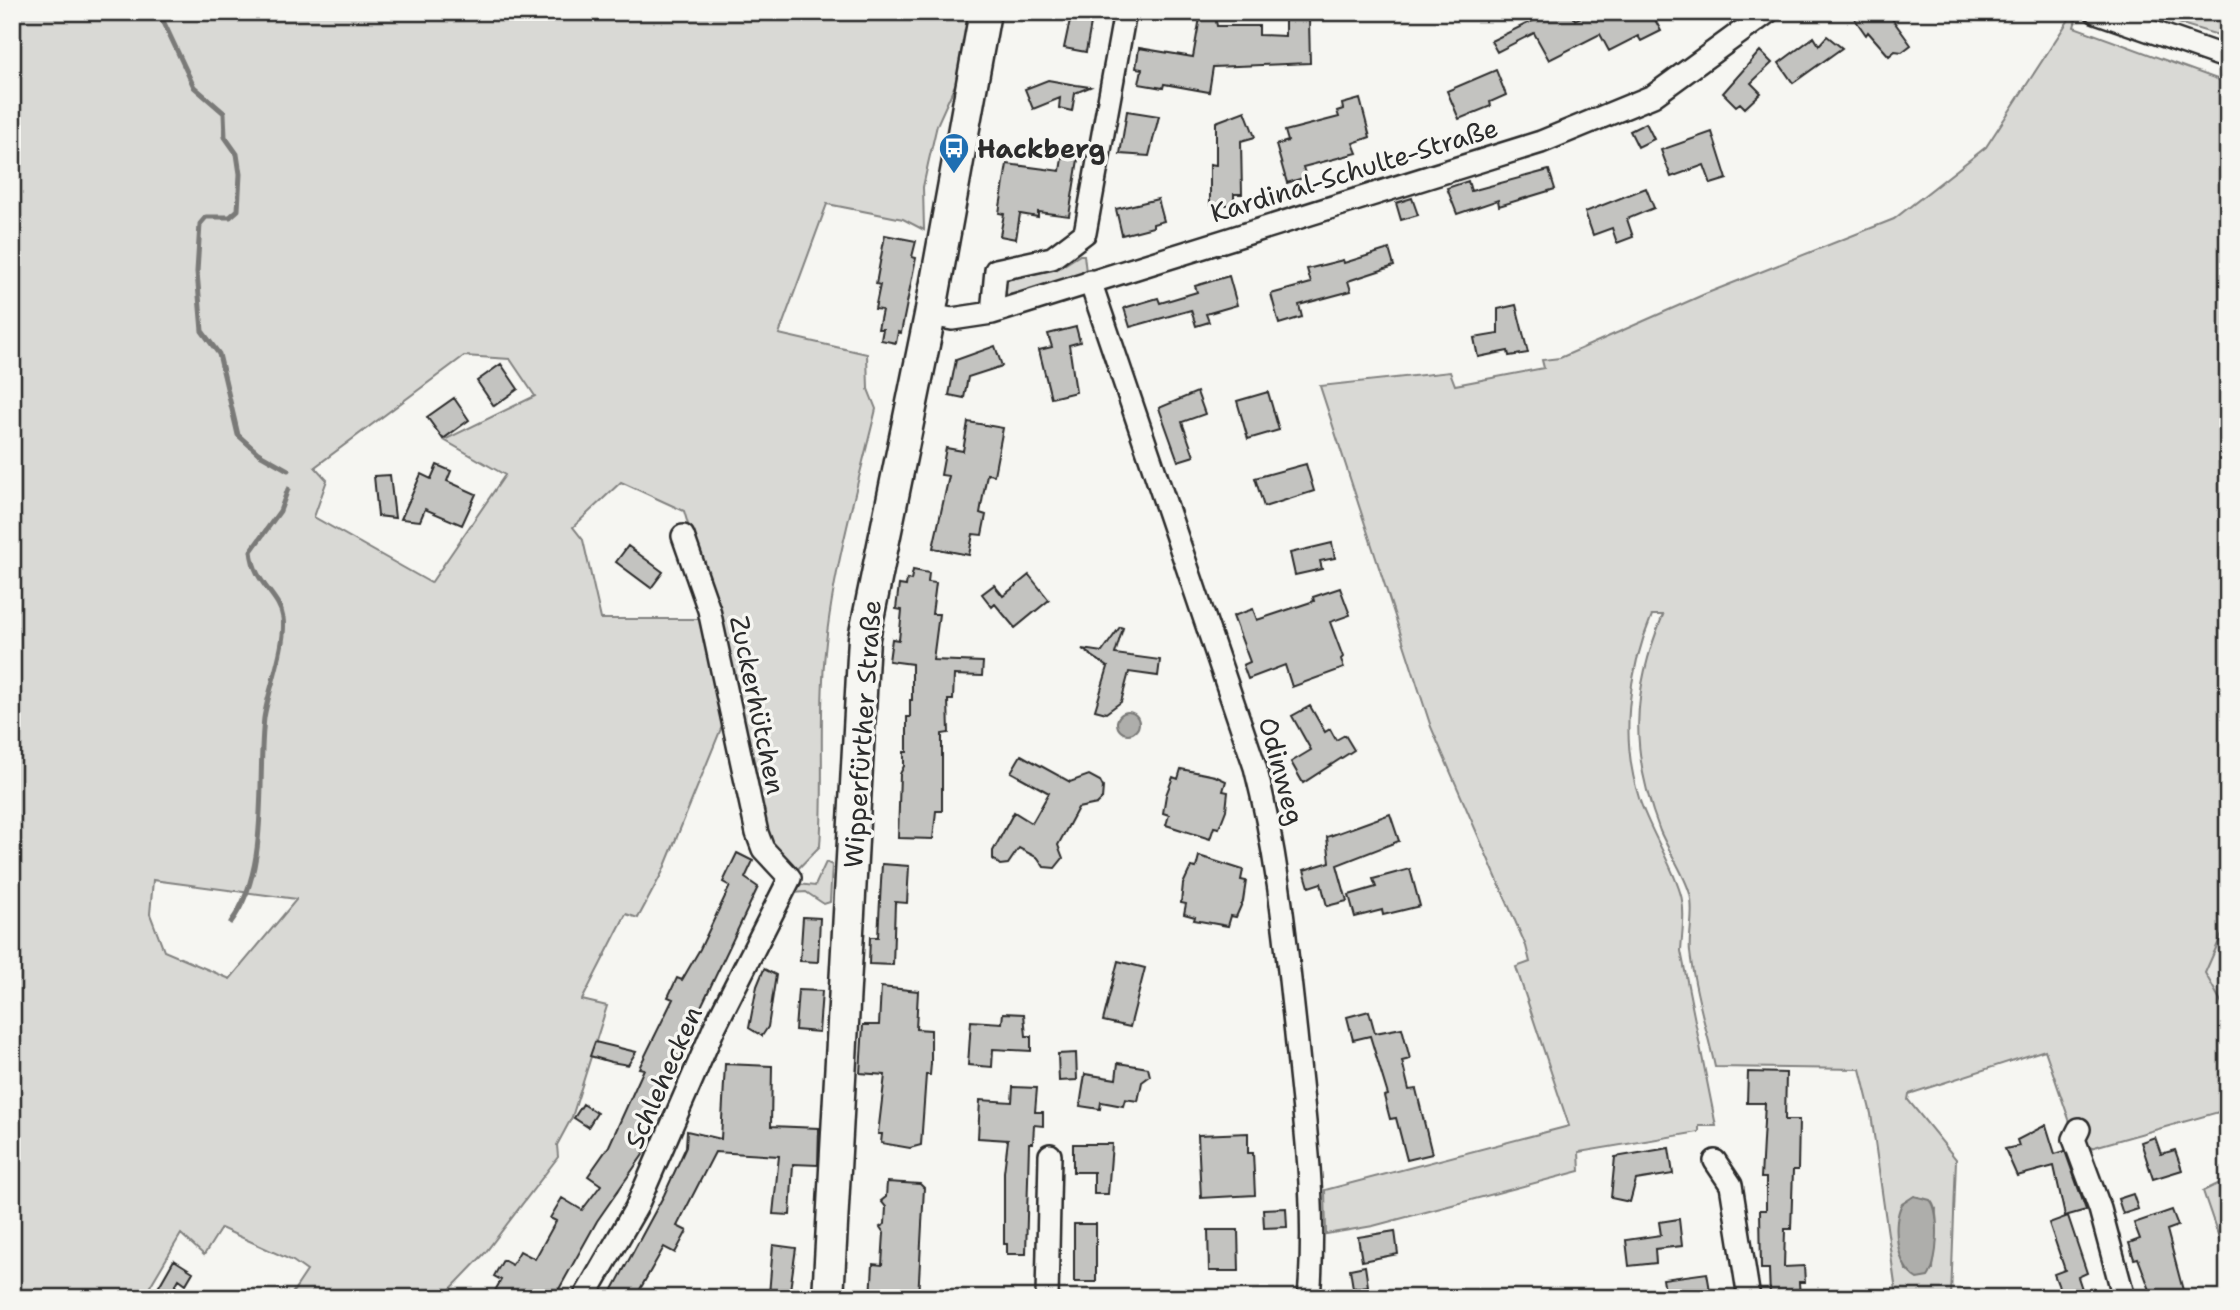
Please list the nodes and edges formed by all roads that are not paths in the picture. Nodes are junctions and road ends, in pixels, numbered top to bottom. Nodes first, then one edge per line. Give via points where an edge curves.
1 (985, 12) edge
2 (1125, 12) edge
3 (1768, 12) edge
4 (2096, 12) edge
5 (2228, 58) edge
6 (1090, 281) junction
7 (992, 313) junction
8 (930, 316) junction
9 (683, 536) dead end
10 (790, 878) joint
11 (2079, 1129) dead end
12 (1050, 1155) dead end
13 (1715, 1161) dead end
14 (584, 1298) edge
15 (828, 1298) edge
16 (1047, 1298) edge
17 (1309, 1298) edge
18 (1749, 1298) edge
19 (2124, 1298) edge

1 - 8 main road, Wipperfürther Straße
2 - 7 street via 1086,233 1052,258 996,270
3 - 6 street, Kardinal-Schulte-Straße via 1653,96 1541,142
4 - 5 street
6 - 7 street, Kardinal-Schulte-Straße
6 - 17 street, Odinweg via 1252,755 1268,814 1313,1191
7 - 8 street, Kardinal-Schulte-Straße via 952,319
8 - 15 main road, Wipperfürther Straße via 864,638
9 - 10 street, Zuckerhütchen via 709,610 757,834 763,849
10 - 14 street, Schlehecken via 715,1026 636,1208
11 - 19 street via 2074,1139
12 - 16 street
13 - 18 street via 1731,1185

